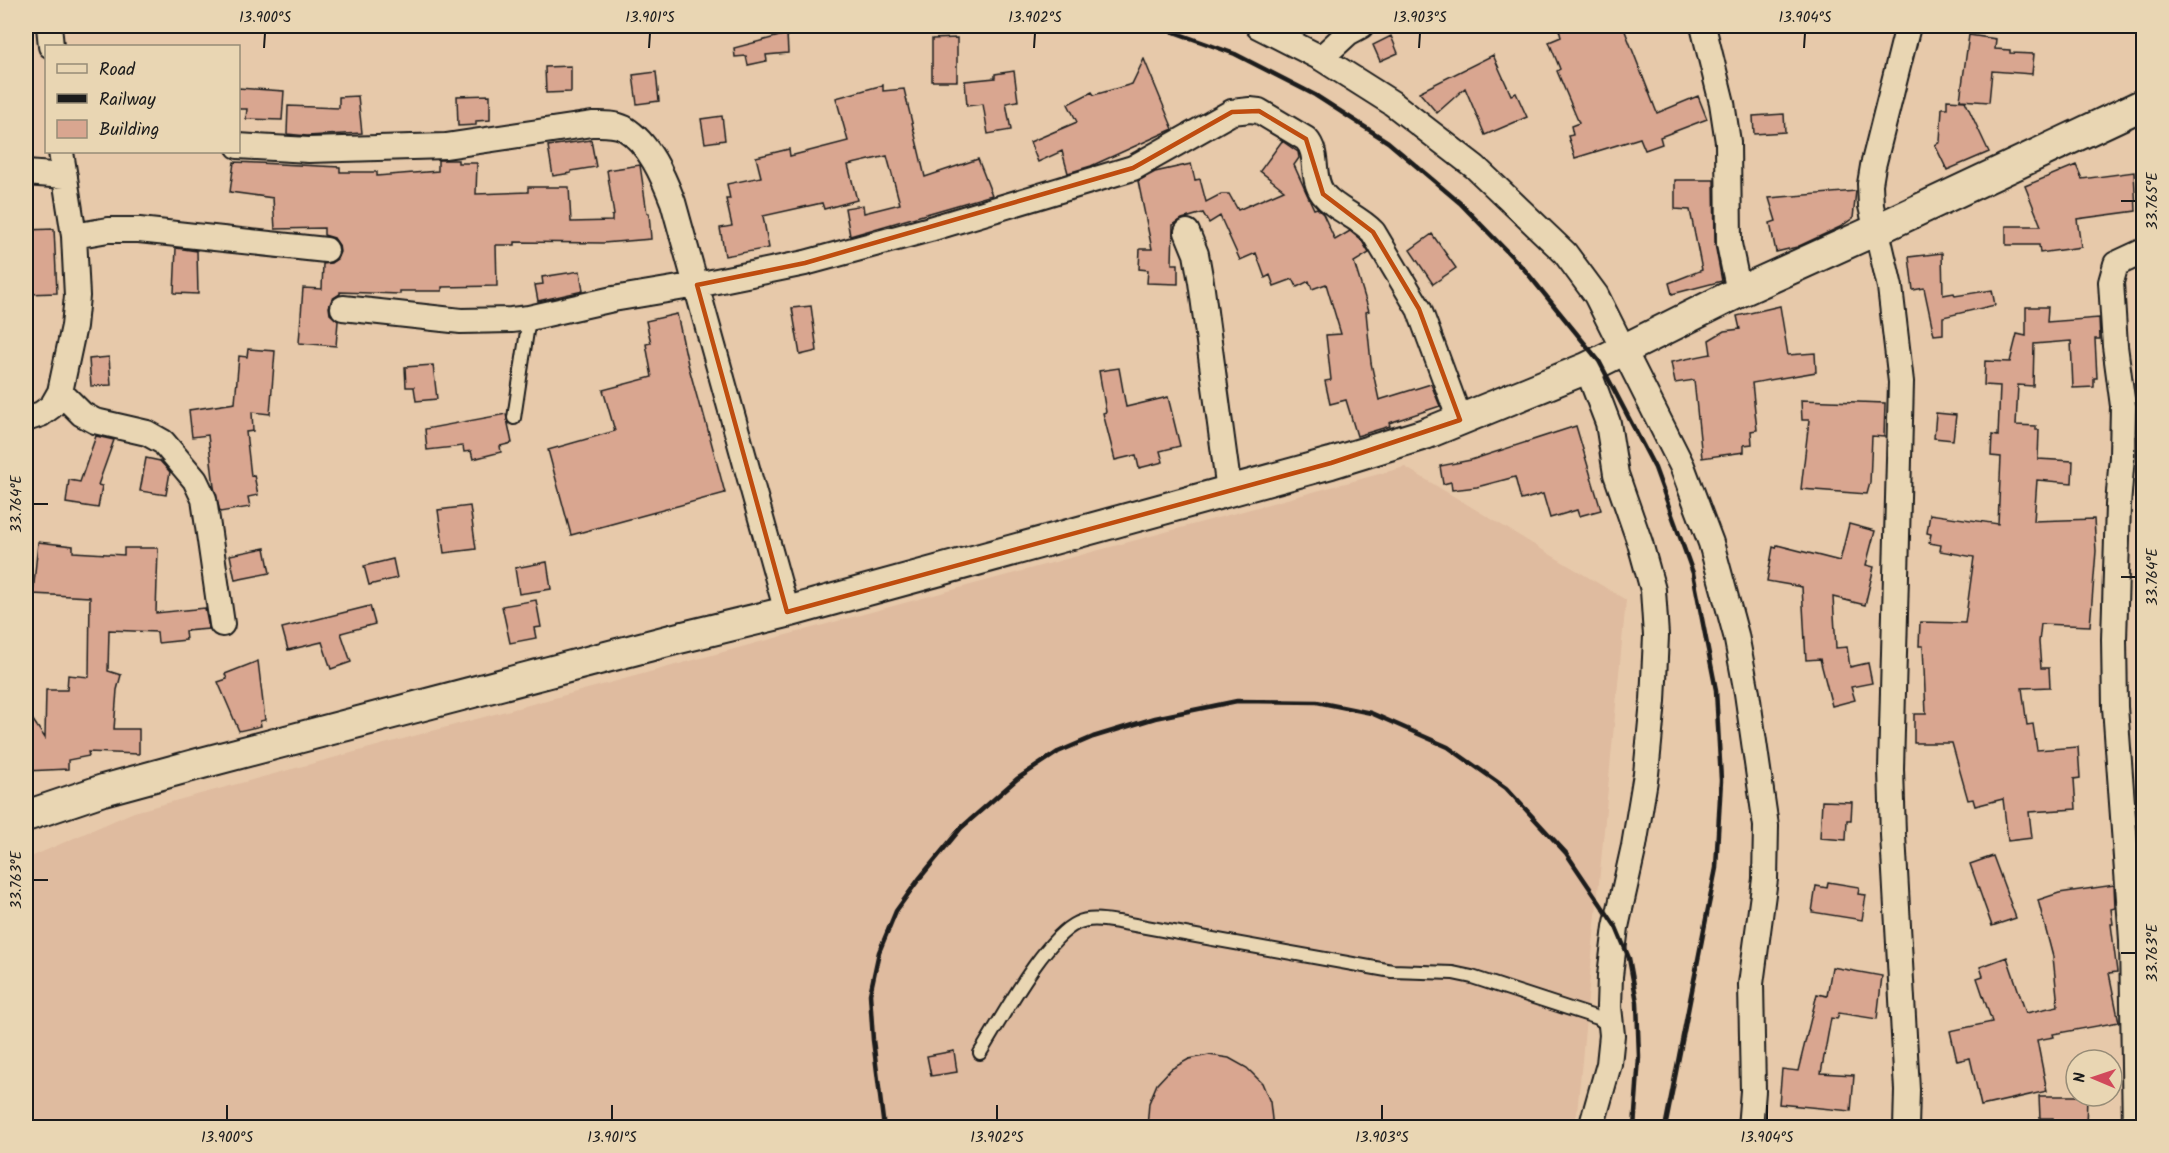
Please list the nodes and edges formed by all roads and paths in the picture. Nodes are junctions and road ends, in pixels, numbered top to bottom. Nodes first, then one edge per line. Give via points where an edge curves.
1 (50, 26) edge
2 (1258, 26) edge
3 (1361, 26) edge
4 (1703, 26) edge
5 (1908, 26) edge
6 (51, 45) edge
7 (1321, 58) junction
8 (2144, 104) edge
9 (240, 146) edge
10 (61, 153) edge
11 (26, 173) edge
12 (65, 176) junction
13 (1878, 229) junction
14 (1187, 232) dead end
15 (74, 236) junction
16 (326, 250) dead end
17 (2144, 251) edge
18 (697, 285) junction
19 (1739, 292) junction
20 (343, 308) dead end
21 (529, 318) junction
22 (1623, 349) junction
23 (1587, 368) junction
24 (60, 392) junction
25 (514, 418) dead end
26 (26, 419) edge
27 (1460, 420) junction
28 (1230, 491) junction
29 (787, 612) junction
30 (222, 624) dead end
31 (26, 816) edge
32 (1612, 1035) junction
33 (980, 1053) dead end
34 (1591, 1128) edge
35 (1750, 1128) edge
36 (1906, 1128) edge
37 (2135, 1128) edge

1 - 6 street
2 - 7 street
3 - 7 street
4 - 19 street via 1728,142 1729,244
5 - 13 street via 1870,184
7 - 22 street via 1392,103 1475,167 1565,253 1596,295
8 - 13 street
9 - 18 street via 309,150 446,146 592,124 623,128 649,154 664,179
10 - 12 street
11 - 12 street
12 - 15 street
13 - 19 street
13 - 36 street via 1890,287 1900,382 1891,769
14 - 28 street via 1201,282
15 - 16 street via 139,230
15 - 24 street via 77,296
17 - 37 street via 2116,264 2111,282 2123,406 2115,707 2132,940
18 - 21 street
18 - 27 street via 930,229 1133,168 1232,112 1258,111 1306,139 1323,194 1372,232 1419,309
18 - 29 street
19 - 22 street
20 - 21 street via 461,321
21 - 25 lane
22 - 23 street
22 - 35 street via 1682,466 1711,543 1747,693 1766,826 1765,879 1752,967
23 - 27 street
23 - 32 street via 1608,423 1616,474 1650,581 1656,636 1646,774 1610,976
24 - 26 street via 52,405
24 - 30 street via 95,421 147,433 163,442 195,480 204,499
27 - 28 street via 1425,434
28 - 29 street
29 - 31 street via 202,763
32 - 33 lane via 1598,1018 1472,977 1392,971 1096,920 1078,922 1048,947
32 - 34 street via 1609,1064

